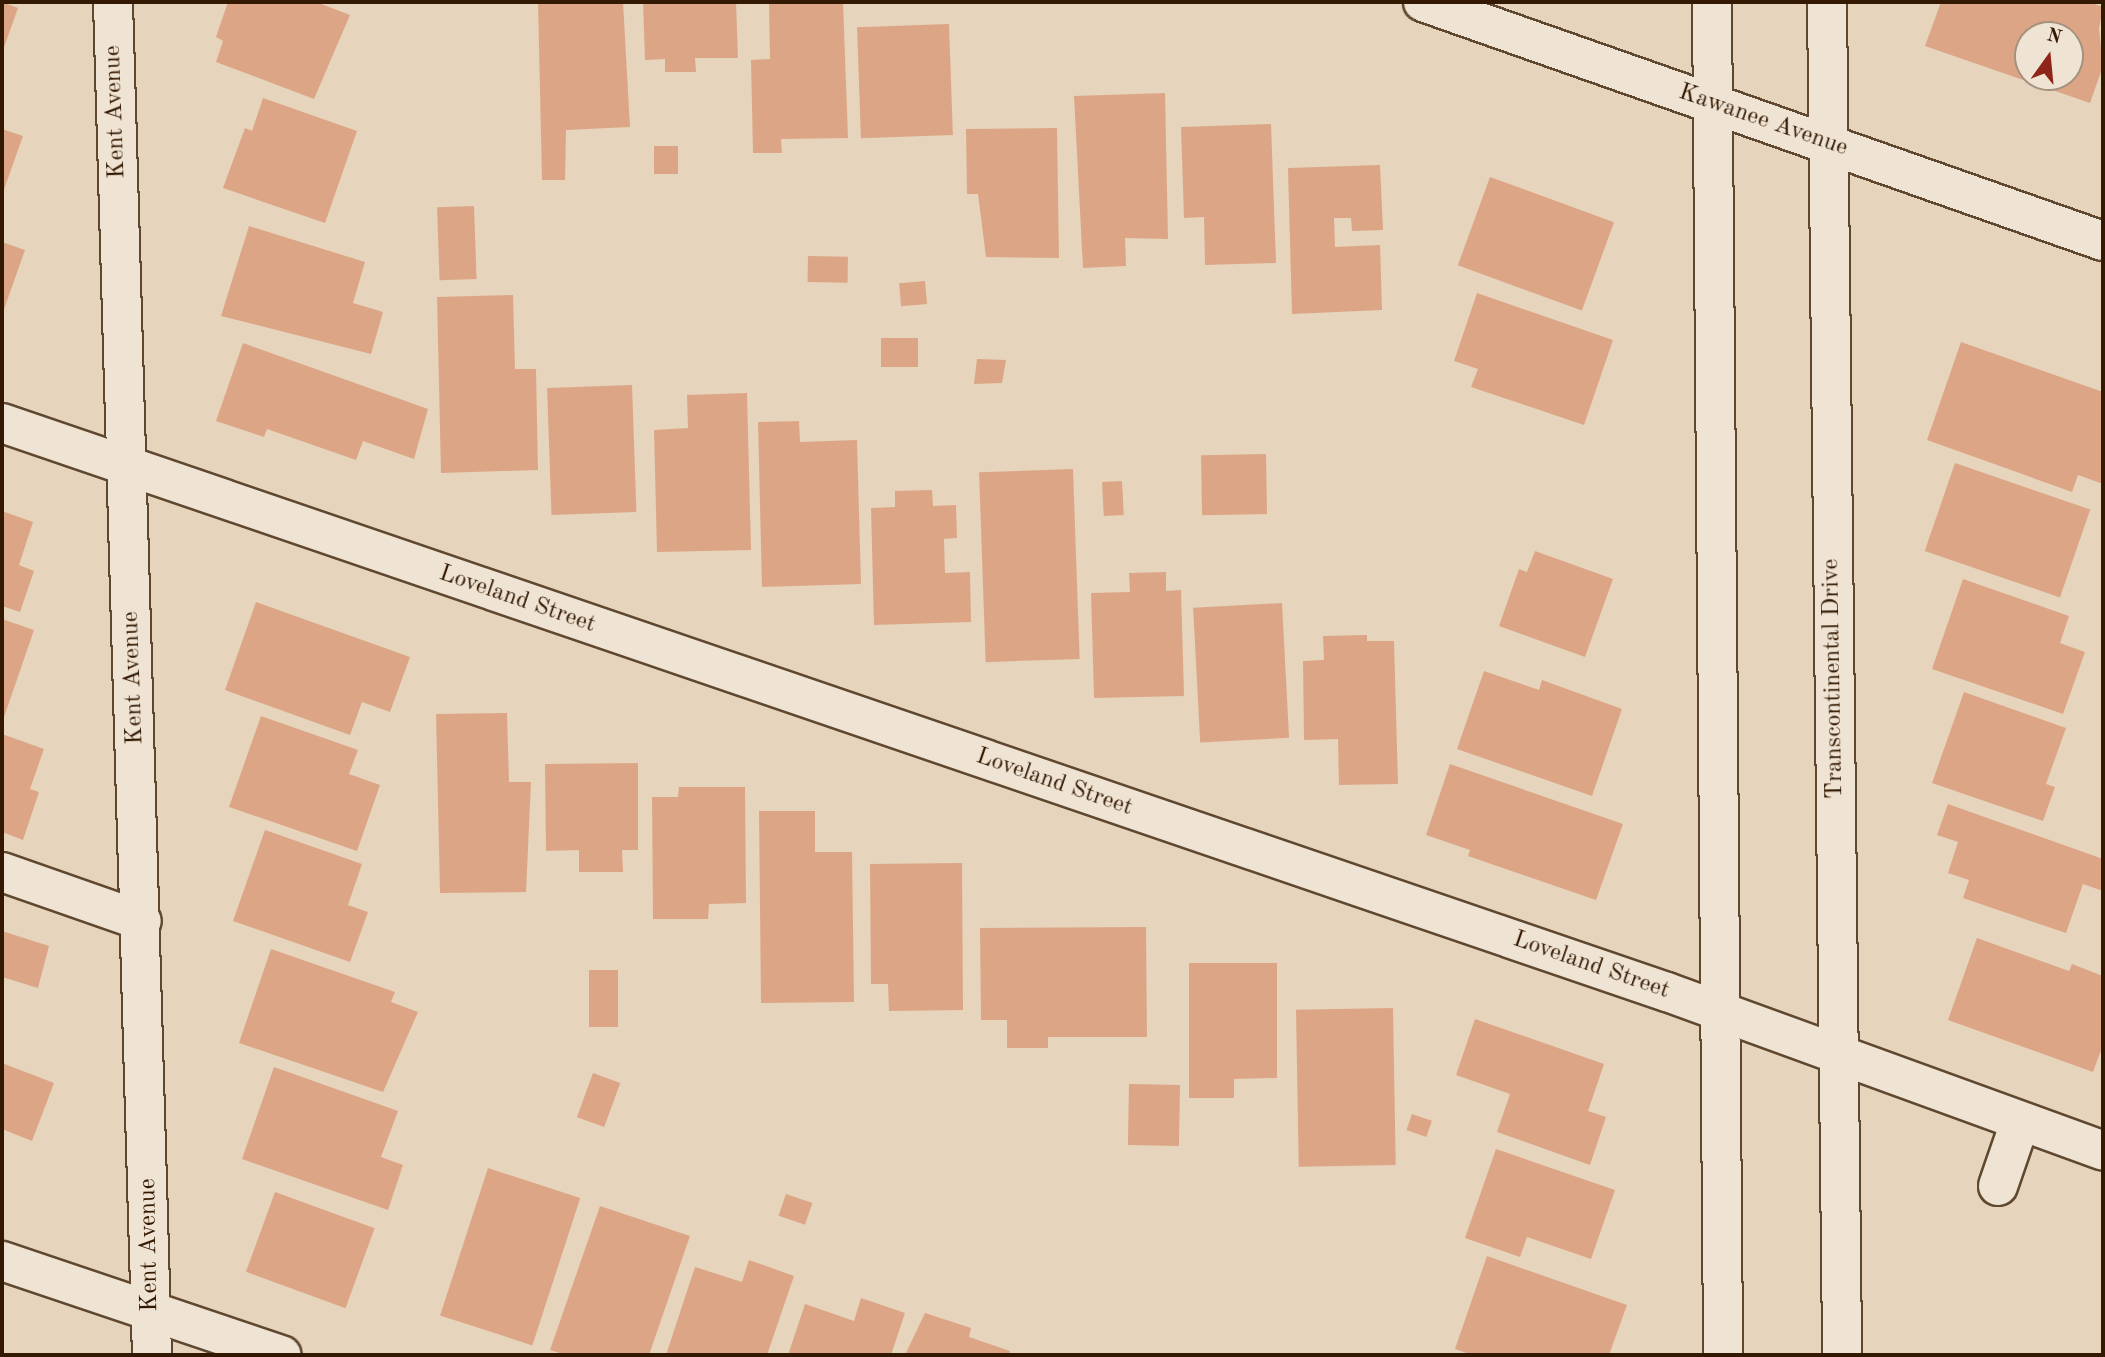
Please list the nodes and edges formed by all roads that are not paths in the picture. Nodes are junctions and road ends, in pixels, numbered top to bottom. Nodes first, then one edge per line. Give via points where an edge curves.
1 (113, 2) edge
2 (1423, 2) edge
3 (1712, 2) edge
4 (1826, 2) edge
5 (1713, 103) junction
6 (1828, 144) junction
7 (2103, 241) edge
8 (2, 423) edge
9 (127, 467) junction
10 (2, 872) edge
11 (142, 921) junction
12 (1720, 1011) junction
13 (1838, 1058) junction
14 (2020, 1122) junction
15 (2103, 1151) edge
16 (1998, 1186) dead end
17 (2, 1261) edge
18 (151, 1311) junction
19 (152, 1355) edge
20 (282, 1355) edge
21 (1723, 1355) edge
22 (1842, 1355) edge

1 - 9 street, Kent Avenue
2 - 5 street, Kawanee Avenue
3 - 5 street
4 - 6 street, Transcontinental Drive
5 - 6 street, Kawanee Avenue
5 - 12 street
6 - 7 street, Kawanee Avenue
6 - 13 street, Transcontinental Drive
8 - 9 street, Loveland Street
9 - 11 street, Kent Avenue
9 - 12 street, Loveland Street
10 - 11 street
11 - 18 street, Kent Avenue
12 - 13 street, Loveland Street
12 - 21 street
13 - 14 street, Loveland Street
13 - 22 street, Transcontinental Drive
14 - 15 street, Loveland Street
14 - 16 street
17 - 18 street
18 - 19 street, Kent Avenue
18 - 20 street

